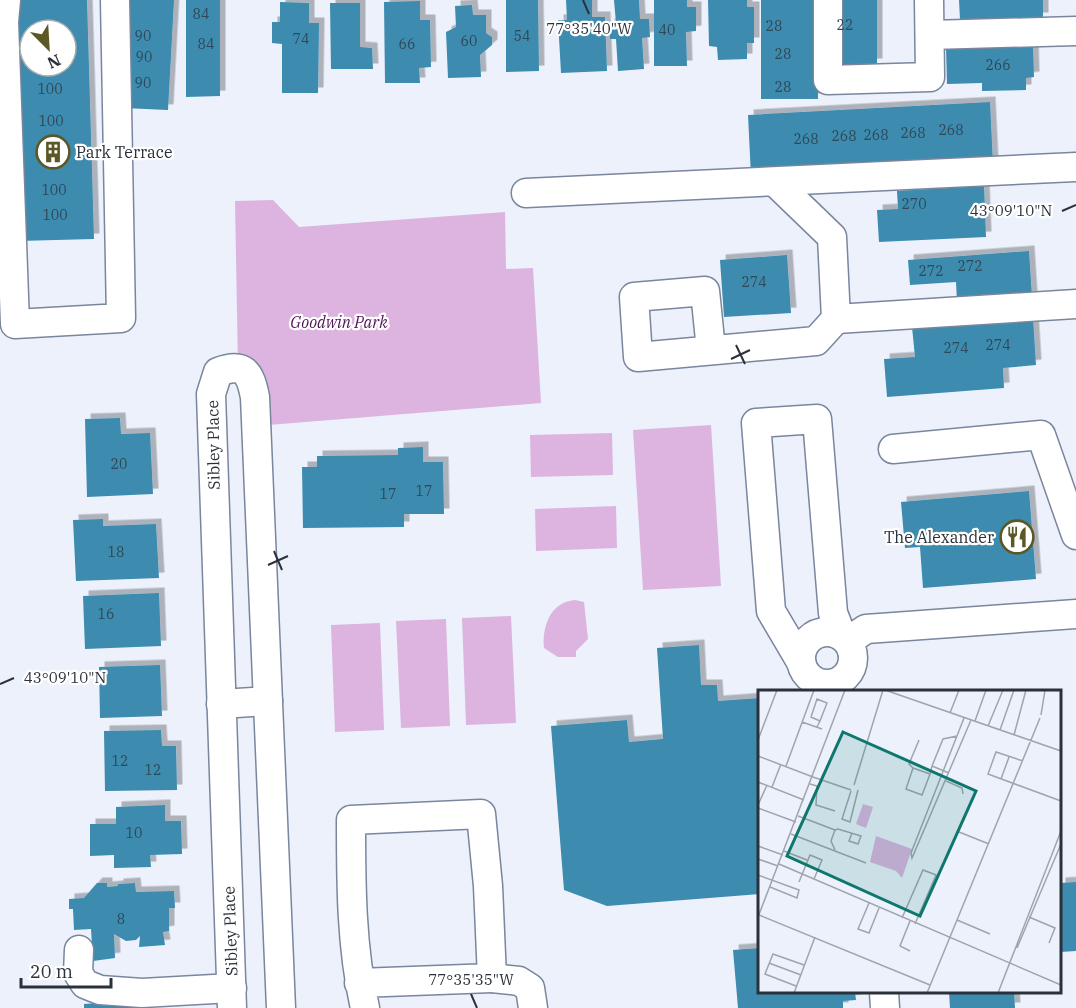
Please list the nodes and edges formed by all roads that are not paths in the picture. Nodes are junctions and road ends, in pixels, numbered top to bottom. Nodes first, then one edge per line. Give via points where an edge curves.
1 (6, 0) edge
2 (115, 0) edge
3 (828, 0) edge
4 (929, 0) edge
5 (1076, 31) edge
6 (930, 36) junction
7 (1076, 167) edge
8 (776, 182) junction
9 (526, 193) dead end
10 (1076, 304) edge
11 (836, 319) junction
12 (711, 350) dead end
13 (893, 448) dead end
14 (1076, 536) edge
15 (1076, 614) edge
16 (845, 638) junction
17 (801, 662) junction
18 (846, 685) edge
19 (268, 701) junction
20 (221, 704) junction
21 (79, 950) dead end
22 (492, 978) junction
23 (884, 993) edge
24 (362, 995) edge
25 (232, 998) edge
26 (281, 1008) edge
27 (533, 1008) edge
28 (885, 1008) edge

1 - 2 street via 15,324 121,318
3 - 6 street via 828,80 930,77
4 - 6 street
5 - 6 street
7 - 8 street
8 - 9 street
8 - 11 street via 832,237
10 - 11 street
11 - 12 street via 816,341
13 - 14 street via 1041,435
15 - 16 street via 866,629
16 - 17 street via 833,632 816,634 804,645
16 - 17 street via 833,612 817,419 756,423 771,611
16 - 18 street via 854,659
17 - 18 street via 815,681
19 - 20 street
19 - 20 street, Sibley Place via 255,397 251,378 243,369 231,367 218,372 211,394
19 - 26 street, Sibley Place
20 - 25 street, Sibley Place
21 - 25 street via 78,973 85,984 100,990
22 - 24 street
22 - 24 street via 481,814 351,820 351,890
22 - 27 street via 519,981 530,988
23 - 28 street

